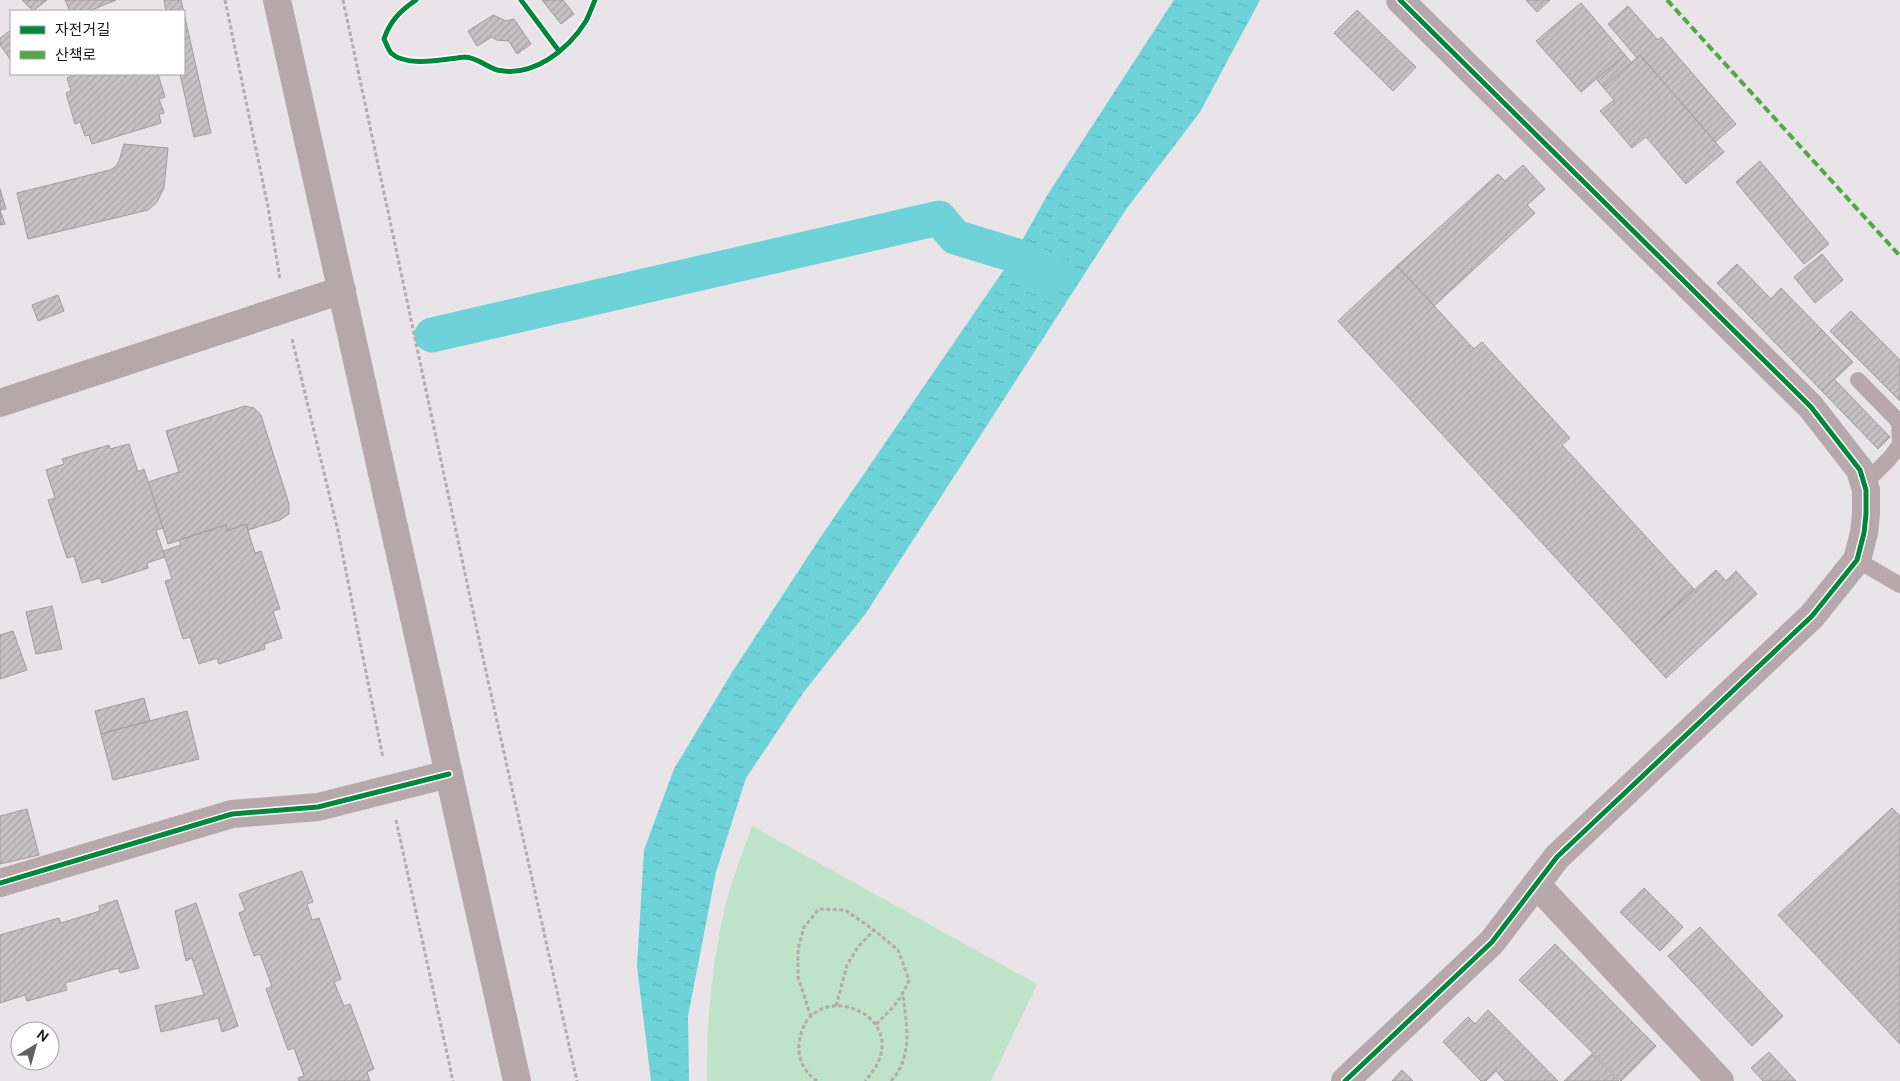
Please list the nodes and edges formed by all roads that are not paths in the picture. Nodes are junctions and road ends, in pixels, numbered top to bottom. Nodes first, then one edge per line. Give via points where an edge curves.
1 (277, 0) edge
2 (1400, 0) edge
3 (342, 290) junction
4 (1858, 380) dead end
5 (0, 403) edge
6 (1864, 484) junction
7 (1857, 560) junction
8 (1900, 585) edge
9 (449, 774) junction
10 (0, 883) edge
11 (1536, 884) junction
12 (517, 1081) edge
13 (1345, 1081) edge
14 (1720, 1081) edge

1 - 3 main road
2 - 6 street via 1811,408 1860,470
3 - 5 main road
3 - 9 main road
4 - 6 lane via 1899,422 1900,445
6 - 7 street via 1866,514
7 - 8 lane
7 - 11 street via 1812,616 1557,857
9 - 10 street via 318,807 232,814
9 - 12 main road
11 - 13 street via 1492,942
11 - 14 street

